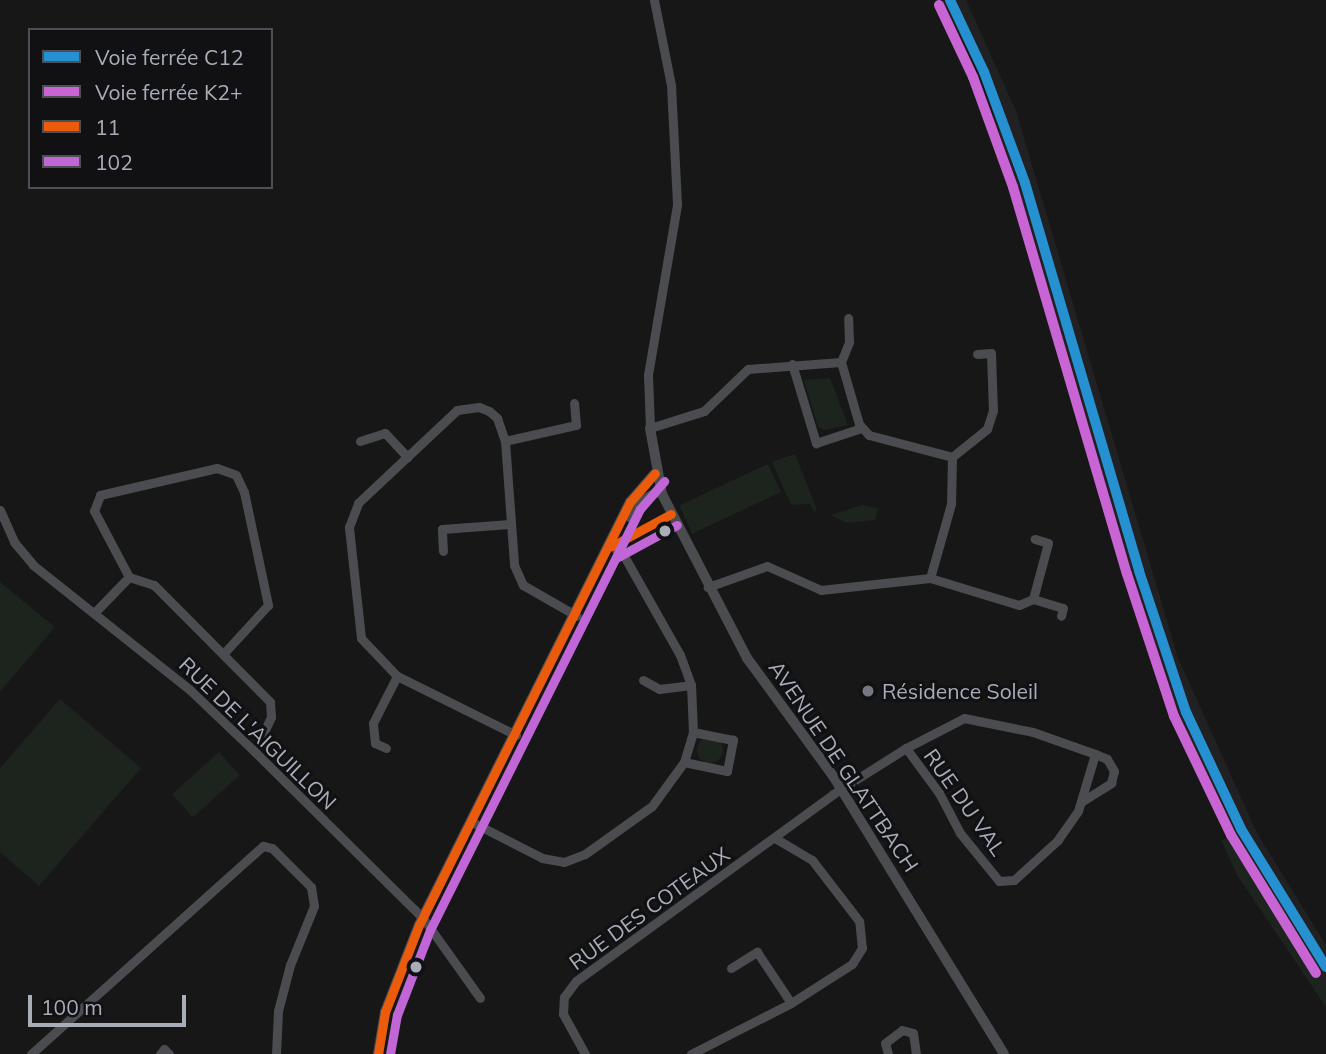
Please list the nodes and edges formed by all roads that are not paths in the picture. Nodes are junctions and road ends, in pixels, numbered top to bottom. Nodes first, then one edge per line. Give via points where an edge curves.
1 (654, 0) edge
2 (848, 318) dead end
3 (977, 354) dead end
4 (841, 362) junction
5 (792, 364) junction
6 (574, 402) dead end
7 (650, 428) junction
8 (861, 428) junction
9 (360, 441) dead end
10 (505, 441) junction
11 (407, 457) junction
12 (952, 457) junction
13 (655, 473) junction
14 (661, 492) junction
15 (0, 510) edge
16 (510, 524) junction
17 (1034, 540) dead end
18 (614, 541) junction
19 (443, 551) dead end
20 (129, 577) junction
21 (930, 579) junction
22 (708, 587) junction
23 (1033, 599) junction
24 (96, 611) junction
25 (577, 616) junction
26 (1061, 616) dead end
27 (225, 652) junction
28 (397, 676) junction
29 (643, 680) dead end
30 (691, 685) junction
31 (693, 732) junction
32 (516, 735) junction
33 (386, 748) dead end
34 (906, 748) junction
35 (255, 752) junction
36 (1095, 754) junction
37 (684, 762) junction
38 (842, 789) junction
39 (1081, 802) junction
40 (472, 822) junction
41 (775, 838) junction
42 (423, 918) junction
43 (731, 968) dead end
44 (481, 998) dead end
45 (791, 1003) junction
46 (32, 1054) edge
47 (160, 1054) edge
48 (169, 1054) edge
49 (276, 1054) edge
50 (378, 1054) edge
51 (585, 1054) edge
52 (691, 1054) edge
53 (888, 1054) edge
54 (916, 1054) edge
55 (1004, 1054) edge

1 - 7 street via 671,85 677,205 648,375
2 - 4 street via 849,342
3 - 12 street via 991,353 993,411 987,429
4 - 5 street
4 - 8 street
5 - 7 street via 748,369 704,411
5 - 8 street via 816,443
6 - 10 street via 576,425
7 - 13 street, AVENUE DE GLATTBACH
8 - 12 street via 869,435
9 - 11 street via 385,433
10 - 11 street via 497,418 479,407 468,407 457,410
10 - 16 street
11 - 28 street via 358,503 349,527 361,638
12 - 21 street via 951,504
13 - 14 street, AVENUE DE GLATTBACH
13 - 18 street via 636,492
14 - 18 street via 640,502
14 - 22 street, AVENUE DE GLATTBACH
15 - 24 street, RUE DE L'AIGUILLON via 14,542 33,565
16 - 19 street via 442,530
16 - 25 street via 514,565 523,586
17 - 23 street via 1048,544
18 - 25 street
18 - 30 street via 680,655
20 - 24 street
20 - 27 street via 154,585
20 - 27 street via 94,512 100,495 217,468 236,475 244,492 268,604
21 - 22 street via 821,590 767,566
21 - 23 street via 1019,605
22 - 38 street, AVENUE DE GLATTBACH via 747,658
23 - 26 street via 1063,608
24 - 35 street, RUE DE L'AIGUILLON
25 - 32 street
27 - 35 street via 270,702 271,717
28 - 32 street
28 - 33 street via 373,723 375,743
29 - 30 street via 659,689
30 - 31 street
31 - 37 street
31 - 37 street via 733,740 727,771
32 - 40 street
34 - 36 street, RUE DU VAL via 964,718 1033,732
34 - 38 street, RUE DU VAL
34 - 39 street, RUE DU VAL via 939,793 960,833 999,881 1014,880 1058,841
35 - 42 street, RUE DE L'AIGUILLON
36 - 39 street, RUE DU VAL
36 - 39 street, RUE DU VAL via 1107,759 1114,771 1111,783
37 - 40 street via 652,806 585,854 564,862 542,858
38 - 41 street, RUE DES COTEAUX
38 - 55 street, AVENUE DE GLATTBACH
40 - 42 street
41 - 45 street via 813,860 859,922 862,948 852,964
41 - 51 street, RUE DES COTEAUX via 576,981 564,997 563,1014
42 - 44 street, RUE DE L'AIGUILLON
42 - 50 street via 385,1012
43 - 45 street via 757,951
45 - 52 street
46 - 49 street via 263,846 272,848 311,887 314,906 284,988
47 - 48 street via 164,1049
53 - 54 street via 885,1043 902,1030 913,1033

